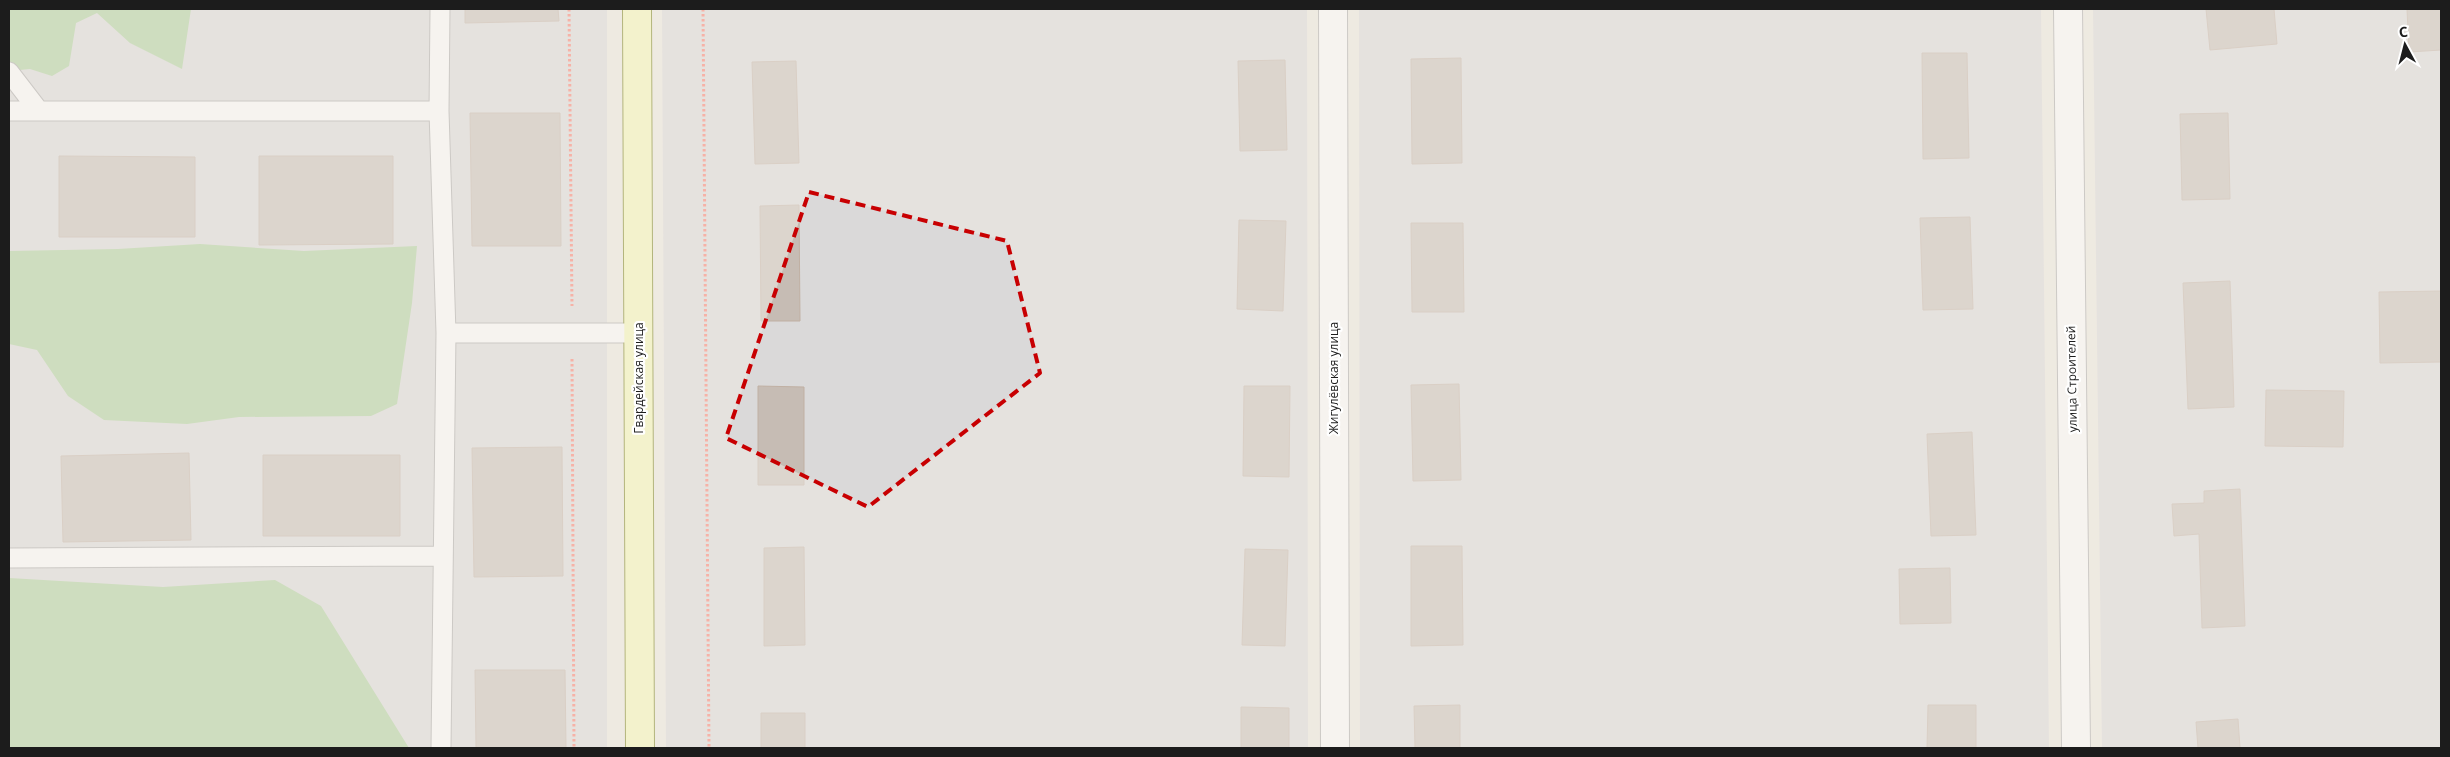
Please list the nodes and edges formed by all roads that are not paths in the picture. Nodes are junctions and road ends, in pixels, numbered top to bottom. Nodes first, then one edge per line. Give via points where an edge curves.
1 (440, 9) edge
2 (637, 9) edge
3 (1333, 9) edge
4 (2068, 9) edge
5 (9, 72) edge
6 (9, 111) edge
7 (39, 111) junction
8 (439, 111) junction
9 (639, 333) junction
10 (446, 334) junction
11 (443, 556) junction
12 (9, 558) edge
13 (440, 748) edge
14 (640, 748) edge
15 (1335, 748) edge
16 (2076, 748) edge

1 - 8 lane
2 - 9 main road, Гвардейская улица
3 - 15 street, Жигулёвская улица
4 - 16 street, улица Строителей
5 - 7 lane
6 - 7 lane
7 - 8 lane
8 - 10 lane
9 - 10 lane
9 - 14 main road, Гвардейская улица
10 - 11 lane
11 - 12 lane
11 - 13 lane

